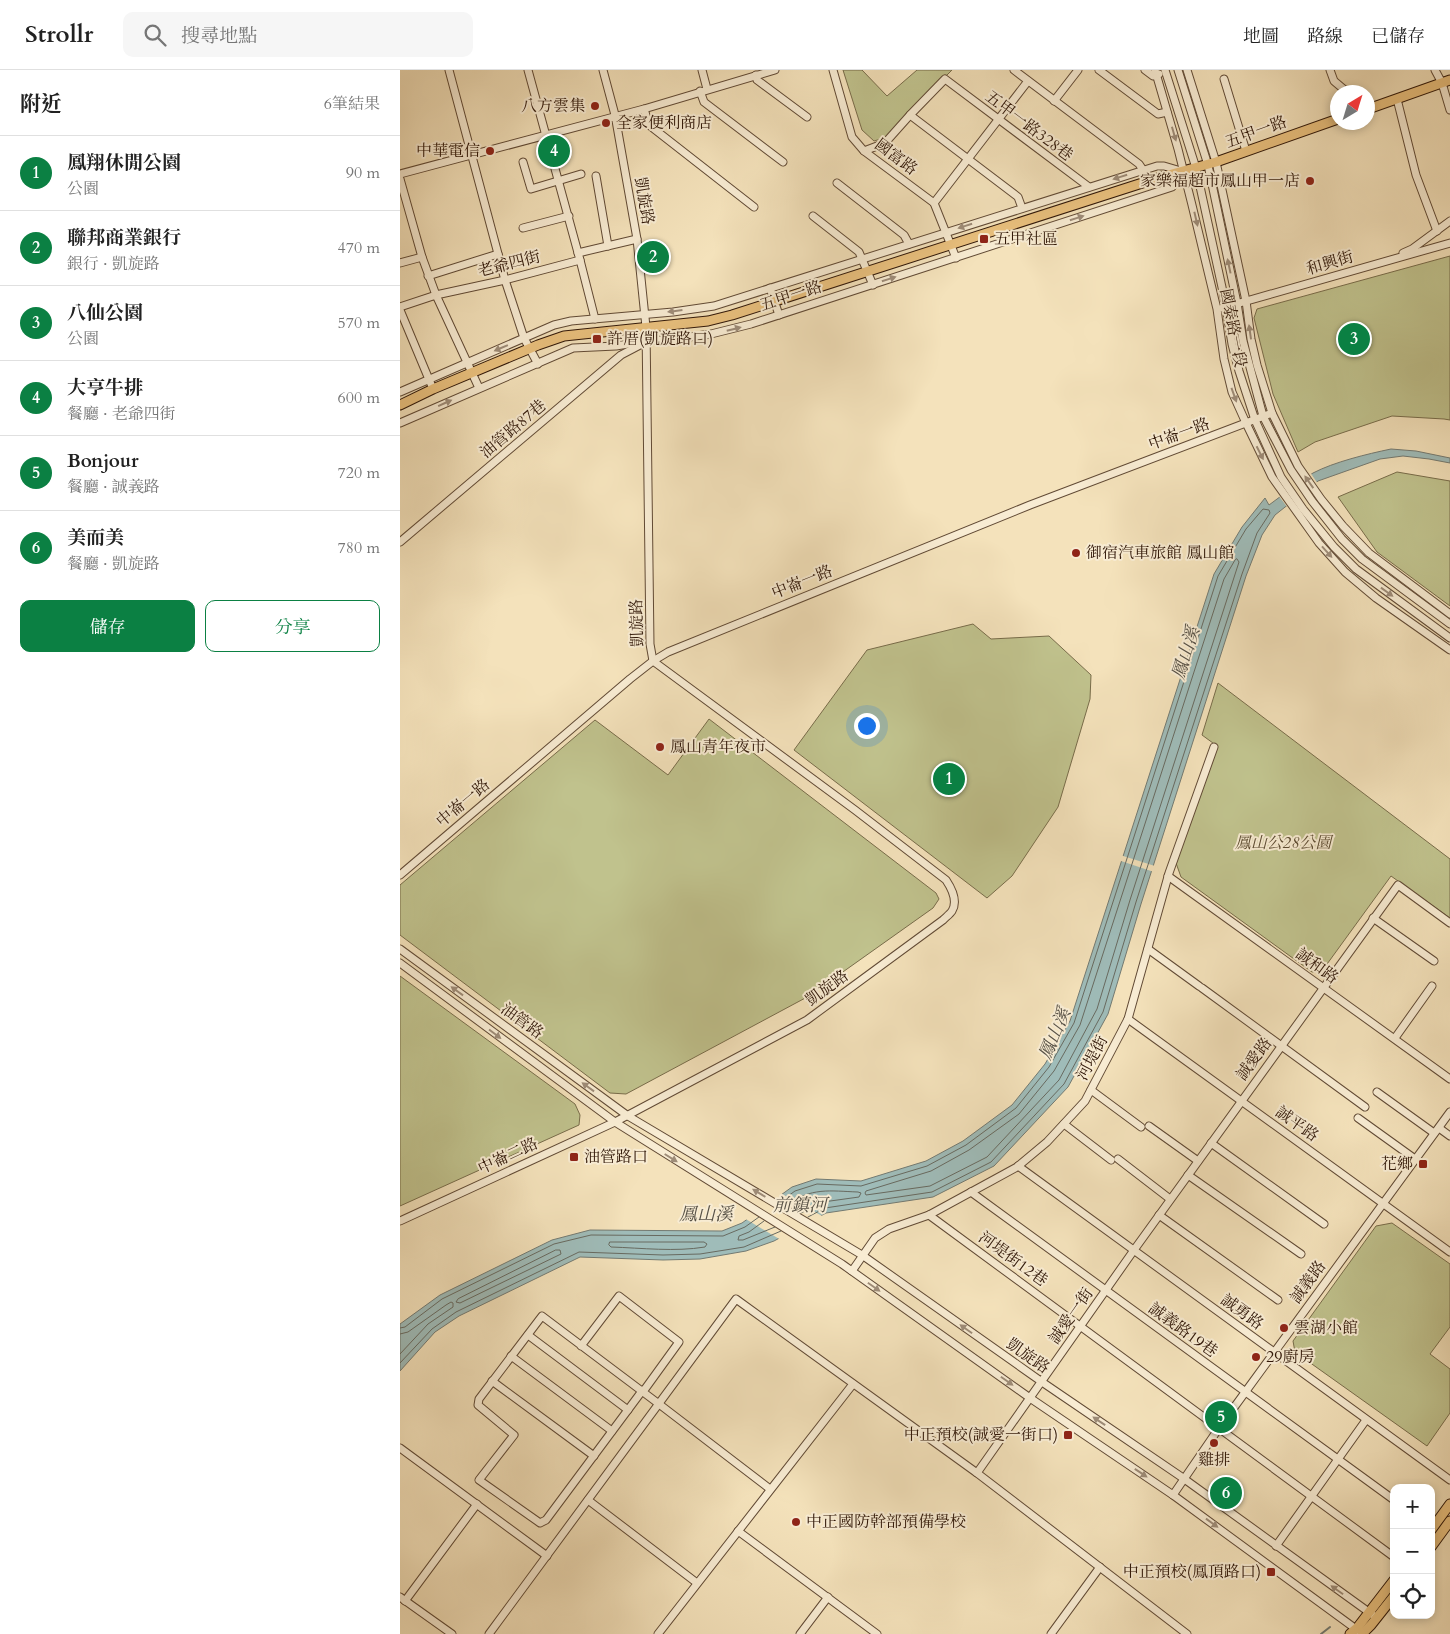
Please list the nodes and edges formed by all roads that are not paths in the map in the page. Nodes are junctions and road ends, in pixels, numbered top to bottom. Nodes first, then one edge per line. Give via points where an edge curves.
1 (449, 70) edge
2 (528, 70) edge
3 (603, 70) edge
4 (702, 70) edge
5 (775, 70) edge
6 (833, 70) edge
7 (1014, 70) edge
8 (1078, 70) edge
9 (1099, 70) edge
10 (1145, 70) edge
11 (1178, 70) edge
12 (1187, 70) edge
13 (1330, 70) edge
14 (1434, 70) edge
15 (1160, 71) edge
16 (756, 75) junction
17 (1224, 79) dead end
18 (1028, 81) junction
19 (1446, 82) edge
20 (1339, 85) edge
21 (703, 90) junction
22 (1397, 99) junction
23 (1054, 101) junction
24 (1375, 107) edge
25 (644, 108) junction
26 (1450, 110) edge
27 (1168, 112) junction
28 (910, 115) junction
29 (615, 116) junction
30 (807, 117) dead end
31 (998, 120) junction
32 (1330, 122) edge
33 (546, 135) junction
34 (864, 151) junction
35 (1246, 151) junction
36 (471, 154) junction
37 (969, 158) junction
38 (524, 162) dead end
39 (783, 162) dead end
40 (1212, 164) junction
41 (1196, 168) junction
42 (1143, 170) junction
43 (1184, 172) junction
44 (400, 174) edge
45 (581, 174) dead end
46 (596, 176) dead end
47 (400, 179) edge
48 (559, 180) junction
49 (837, 183) dead end
50 (1088, 187) junction
51 (934, 203) junction
52 (754, 207) dead end
53 (1022, 208) junction
54 (569, 216) junction
55 (813, 216) dead end
56 (1450, 221) edge
57 (522, 228) dead end
58 (1437, 231) junction
59 (946, 232) junction
60 (637, 239) junction
61 (1450, 243) edge
62 (909, 244) junction
63 (951, 244) junction
64 (608, 246) junction
65 (498, 254) junction
66 (579, 256) junction
67 (422, 257) junction
68 (956, 258) junction
69 (862, 259) junction
70 (1390, 260) junction
71 (400, 263) edge
72 (868, 271) junction
73 (428, 276) junction
74 (504, 280) junction
75 (873, 284) junction
76 (770, 288) junction
77 (436, 295) junction
78 (774, 301) junction
79 (1246, 301) junction
80 (1237, 303) junction
81 (1226, 306) junction
82 (400, 309) edge
83 (1217, 309) junction
84 (644, 314) junction
85 (779, 315) junction
86 (595, 319) junction
87 (646, 327) junction
88 (524, 338) junction
89 (646, 341) junction
90 (530, 349) junction
91 (467, 362) junction
92 (538, 364) junction
93 (472, 373) junction
94 (429, 379) junction
95 (479, 388) junction
96 (433, 389) junction
97 (400, 392) edge
98 (400, 405) edge
99 (1272, 413) junction
100 (1264, 416) junction
101 (1255, 420) junction
102 (400, 423) edge
103 (1246, 424) junction
104 (1294, 468) junction
105 (1279, 480) junction
106 (1300, 511) junction
107 (400, 542) edge
108 (1450, 614) edge
109 (1450, 624) edge
110 (1450, 638) edge
111 (1450, 650) edge
112 (653, 661) junction
113 (1214, 747) dead end
114 (400, 875) edge
115 (1168, 876) junction
116 (1374, 918) junction
117 (1450, 924) edge
118 (400, 949) edge
119 (1148, 949) junction
120 (1434, 961) dead end
121 (400, 963) edge
122 (1432, 986) dead end
123 (1323, 987) junction
124 (1128, 1019) junction
125 (1394, 1038) junction
126 (1281, 1046) junction
127 (1450, 1079) edge
128 (1091, 1090) junction
129 (1377, 1092) dead end
130 (1241, 1101) junction
131 (1365, 1107) dead end
132 (1450, 1112) edge
133 (628, 1116) junction
134 (1358, 1118) dead end
135 (615, 1122) junction
136 (1064, 1124) junction
137 (1149, 1126) dead end
138 (1141, 1127) dead end
139 (1436, 1130) junction
140 (1450, 1136) edge
141 (1211, 1144) junction
142 (1416, 1159) junction
143 (1198, 1161) junction
144 (1018, 1166) junction
145 (1188, 1175) junction
146 (971, 1192) junction
147 (1170, 1199) junction
148 (1383, 1203) junction
149 (929, 1215) junction
150 (1159, 1215) junction
151 (400, 1221) edge
152 (1324, 1224) dead end
153 (1134, 1250) junction
154 (1450, 1252) edge
155 (1302, 1254) dead end
156 (862, 1256) junction
157 (852, 1271) junction
158 (1106, 1290) junction
159 (1278, 1300) dead end
160 (1080, 1326) junction
161 (528, 1335) junction
162 (581, 1346) junction
163 (1274, 1352) junction
164 (511, 1356) junction
165 (492, 1381) junction
166 (1042, 1382) junction
167 (853, 1384) junction
168 (642, 1391) junction
169 (1245, 1392) junction
170 (1030, 1398) junction
171 (659, 1404) junction
172 (628, 1410) junction
173 (1366, 1420) junction
174 (1219, 1428) junction
175 (612, 1431) junction
176 (400, 1448) edge
177 (594, 1456) junction
178 (1338, 1460) junction
179 (976, 1473) junction
180 (1183, 1478) junction
181 (1450, 1480) edge
182 (770, 1489) junction
183 (1172, 1494) junction
184 (1311, 1497) junction
185 (1390, 1497) edge
186 (588, 1500) junction
187 (477, 1504) junction
188 (1450, 1504) edge
189 (1450, 1521) edge
190 (1435, 1524) edge
191 (738, 1531) junction
192 (1435, 1542) edge
193 (1276, 1546) junction
194 (1390, 1554) edge
195 (547, 1556) junction
196 (1100, 1567) junction
197 (697, 1583) junction
198 (1390, 1588) edge
199 (828, 1598) junction
200 (403, 1599) edge
201 (1390, 1601) edge
202 (1372, 1623) edge
203 (1358, 1633) edge
204 (452, 1634) edge
205 (489, 1634) edge
206 (658, 1634) edge
207 (800, 1634) edge
208 (877, 1634) edge
209 (1051, 1634) edge
210 (1187, 1634) edge

1 - 36 street
2 - 33 street
3 - 29 street, 凱旋路
4 - 21 street
5 - 16 street
6 - 34 street, 國富路 via 851,133
7 - 18 street
8 - 23 street
9 - 27 street via 1158,114
10 - 15 street via 1153,76
11 - 40 street
12 - 40 street
13 - 20 street
14 - 19 street
15 - 27 street, 國泰路一段
15 - 41 street, 國泰路一段
16 - 21 street
16 - 30 street via 757,80
17 - 35 street
18 - 23 street
18 - 31 street
19 - 22 main road
19 - 26 street
21 - 25 street
21 - 39 street via 704,102
22 - 24 main road
22 - 58 street via 1416,175
23 - 42 street
25 - 29 street
25 - 52 street via 648,125
27 -> 43 street, 國泰路一段
28 - 31 street, 五甲一路328巷 via 945,79
28 - 34 street, 五甲一路328巷 via 885,143
28 - 37 street
29 - 33 street
29 - 60 street, 凱旋路
31 - 37 street
31 - 50 street, 五甲一路328巷
32 - 35 main road, 五甲一路
33 - 36 street
33 - 48 street
34 - 51 street, 國富路
35 - 40 main road, 五甲一路
36 - 44 street
36 - 65 street
37 - 51 street
37 - 53 street via 1018,196
38 - 48 street via 531,189
40 - 41 main road, 五甲一路
40 - 79 street, 國泰路一段
80 -> 40 street, 國泰路一段
41 - 43 main road, 五甲一路
41 - 81 street, 國泰路一段
42 - 43 street, 五甲一路 via 1164,166
42 -> 50 street, 五甲一路
43 - 63 main road, 五甲一路
68 -> 43 street, 五甲一路 via 1172,187
43 -> 83 street, 國泰路一段
45 - 48 street
46 - 64 street
47 - 67 street
48 - 54 street
49 - 62 street via 904,235
50 - 53 street, 五甲一路
51 - 59 street
53 -> 59 street, 五甲一路
54 - 57 street
54 - 66 street
55 - 69 street via 860,252
56 - 58 street
58 - 70 street
59 - 62 street, 五甲一路
59 - 63 street
60 - 64 street, 老爺四街
60 - 84 street, 凱旋路
61 - 70 street, 和興街
62 - 69 street, 五甲一路
63 - 68 street
63 - 72 main road, 五甲一路
64 - 66 street, 老爺四街
65 - 73 street
65 - 74 street
66 - 74 street, 老爺四街
66 - 86 street
67 - 71 street
67 - 73 street
75 -> 68 street, 五甲一路
69 - 72 street
69 - 76 street, 五甲一路
70 - 79 street, 和興街
72 - 75 street
72 - 78 main road, 五甲一路
73 - 77 street
74 - 77 street, 老爺四街
74 - 88 street
75 - 85 street, 五甲一路
76 - 78 street
76 -> 84 street, 五甲一路 via 714,306
77 - 82 street, 老爺四街
77 - 91 street
78 - 85 street
78 - 87 main road, 五甲一路 via 708,321
79 - 80 street, 和興街
99 -> 79 street, 國泰路一段 via 1257,365
80 - 81 street, 和興街
80 - 100 street, 國泰路一段 via 1242,341
81 - 83 street, 和興街
81 - 101 street, 國泰路一段 via 1235,353
82 - 94 street
83 -> 103 street, 國泰路一段 via 1232,392
84 - 86 street, 五甲一路
84 - 87 street, 凱旋路
89 -> 85 street, 五甲一路 via 710,334
86 - 88 street, 五甲一路 via 562,323
87 - 89 street, 凱旋路
87 - 90 main road, 五甲一路 via 564,336
88 - 90 street
88 -> 91 street, 五甲一路
89 - 92 street, 五甲一路 via 573,348
89 - 107 street, 油管路87巷 via 621,355
89 - 112 street, 凱旋路 via 650,644
90 - 92 street
90 - 93 main road, 五甲一路
91 - 93 street
91 - 94 street, 五甲一路
92 - 95 street, 五甲一路
93 - 95 street
93 - 96 main road, 五甲一路
94 - 96 street
94 - 97 street, 五甲一路
102 -> 95 street, 五甲一路
96 - 98 main road, 五甲一路
99 - 100 street, 中崙一路
99 - 104 street, 國泰路一段
100 - 101 street, 中崙一路
100 - 104 street, 國泰路一段
101 - 103 street, 中崙一路
101 - 105 street, 國泰路一段
103 -> 105 street, 國泰路一段
103 - 112 street, 中崙一路 via 1030,505 668,652
108 -> 104 street via 1369,553
104 - 109 street via 1312,501 1342,539 1362,559
105 - 106 street
106 -> 110 street via 1356,569
106 -> 111 street via 1319,543 1345,572
112 - 114 street, 中崙一路
112 - 133 street, 凱旋路 via 946,880 955,901 953,911 943,920 807,1020
113 - 115 street, 河堤街
115 - 119 street, 河堤街
115 - 123 street, 誠和路
116 - 117 street, 誠愛路 via 1398,885
116 - 120 street
116 - 123 street, 誠愛路
133 -> 118 street, 油管路
119 - 124 street, 河堤街
119 - 126 street
121 -> 135 street, 油管路
122 - 125 street
123 - 125 street, 誠和路
123 - 126 street, 誠愛路
124 - 128 street, 河堤街
124 - 130 street, 誠平路
125 - 127 street, 誠和路
126 - 130 street, 誠愛路
126 - 131 street
128 - 136 street, 河堤街
128 - 138 street
129 - 139 street
130 - 141 street, 誠愛路
130 - 148 street, 誠平路
132 - 139 street, 誠義路
133 - 135 street, 中崙二路
156 -> 133 street, 凱旋路
134 - 142 street
135 - 151 street, 中崙二路
135 -> 157 street, 凱旋路
136 - 144 street, 河堤街
136 - 147 street
137 - 143 street
139 - 140 street
139 - 142 street, 誠義路
141 - 143 street, 誠愛路
141 - 152 street
142 - 148 street, 誠義路
143 - 145 street, 誠愛路
144 - 146 street, 河堤街
144 - 153 street, 誠勇路
145 - 147 street, 誠愛路
145 - 155 street
146 - 149 street, 河堤街
146 - 158 street, 誠義路19巷
147 - 150 street, 誠愛路
148 - 154 street, 誠平路
148 - 163 street, 誠義路
149 - 156 street, 河堤街 via 889,1229 875,1238
149 - 160 street, 河堤街12巷
150 - 153 street, 誠愛路
150 - 159 street
153 - 158 street, 誠愛一街
153 - 163 street, 誠勇路
156 - 157 street, 河堤街
166 -> 156 street, 凱旋路
157 -> 170 street, 凱旋路
158 - 160 street, 誠愛一街
158 - 169 street, 誠義路19巷
160 - 166 street, 誠愛一街
160 - 174 street, 河堤街12巷
161 - 162 street via 542,1316
161 - 164 street
161 - 172 street
162 - 168 street
162 - 168 street via 619,1296 679,1342
163 - 169 street, 誠義路
163 - 173 street, 誠勇路
164 - 165 street
164 - 175 street
165 - 177 street
165 - 177 street via 478,1399 478,1405 514,1435 479,1480 540,1523 546,1520
166 - 170 street, 誠愛一街
180 -> 166 street, 凱旋路
167 - 171 street via 736,1300
167 - 179 street
167 - 182 street
168 - 171 street
168 - 172 street
169 - 174 street, 誠義路
169 - 178 street, 誠義路19巷
170 - 179 street, 誠愛一街
170 -> 183 street, 凱旋路
171 - 182 street
171 - 186 street
172 - 175 street
173 - 178 street
173 - 181 street, 誠勇路
174 - 180 street, 誠義路
174 - 184 street, 河堤街12巷
175 - 177 street
176 - 187 street
178 - 184 street
178 - 185 street, 誠義路19巷
179 - 196 street
180 - 183 street, 誠義路
180 - 193 street, 凱旋路
182 - 191 street
183 -> 203 street, 凱旋路
184 - 193 street
184 - 194 street, 河堤街12巷
186 - 195 street
186 - 197 street
187 - 195 street
187 - 200 street
188 - 190 main road
189 - 192 main road
191 - 197 street
191 - 199 street
202 -> 193 street, 凱旋路
195 - 205 street
196 - 209 street
196 - 210 street
197 - 206 street
198 - 202 main road
199 - 207 street
199 - 208 street
200 - 204 street
201 - 202 main road
202 - 203 main road

